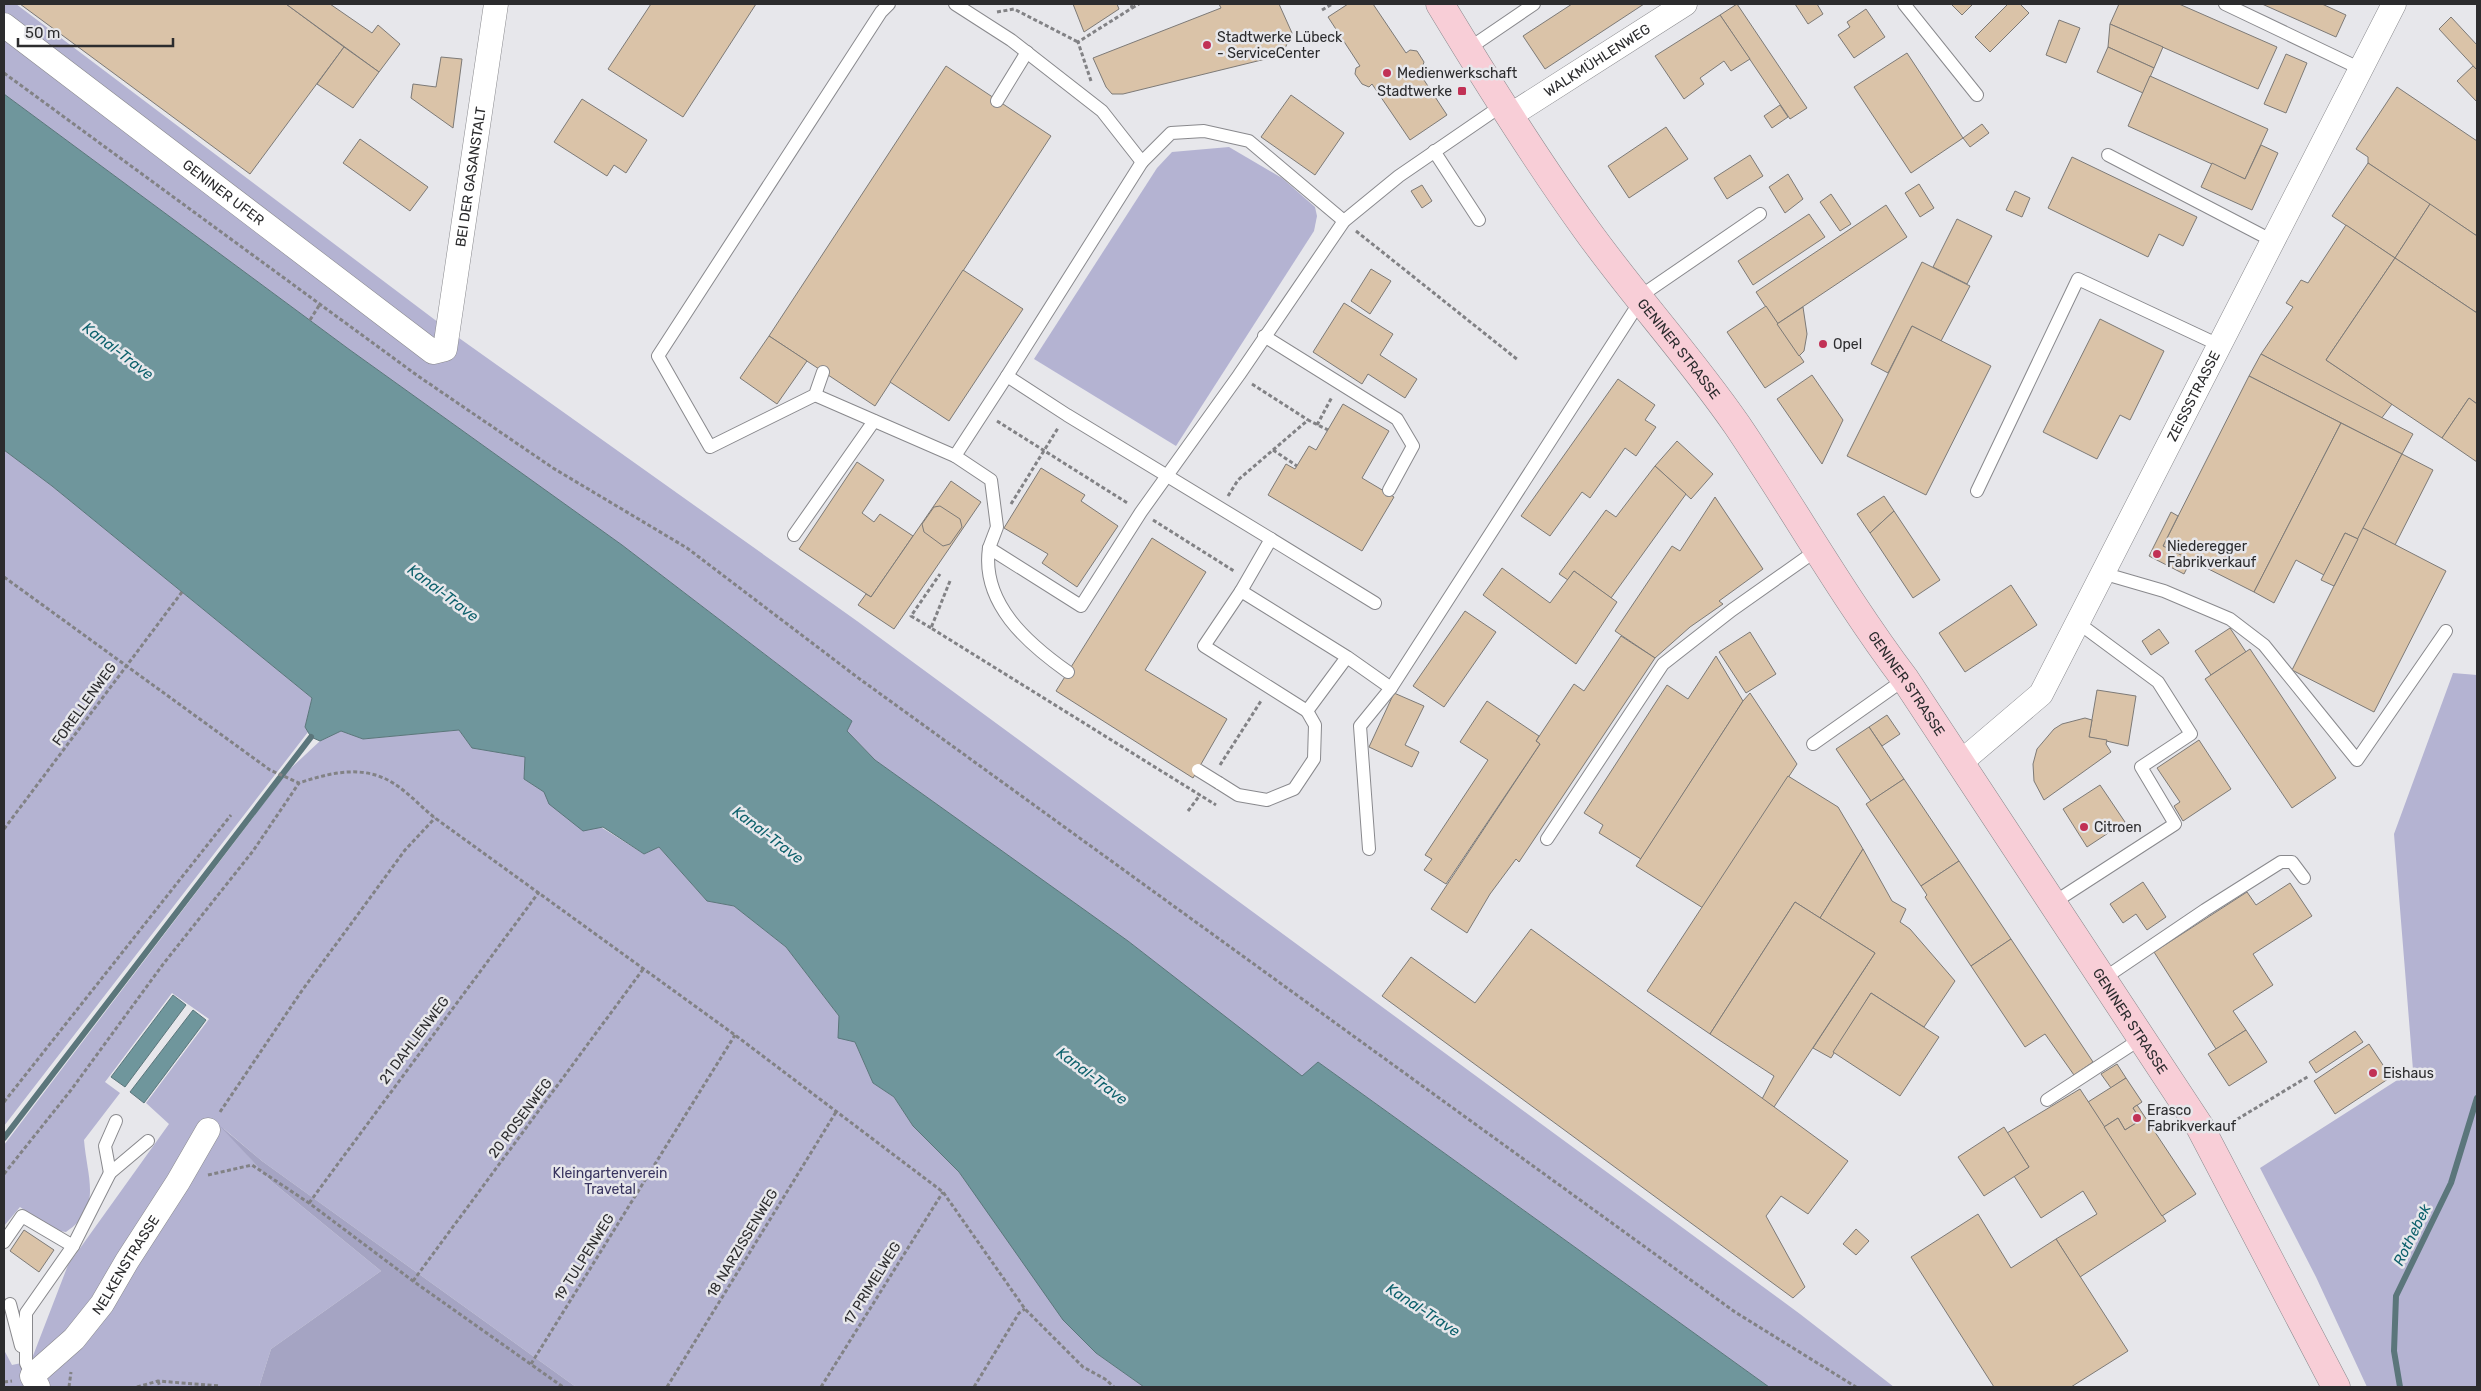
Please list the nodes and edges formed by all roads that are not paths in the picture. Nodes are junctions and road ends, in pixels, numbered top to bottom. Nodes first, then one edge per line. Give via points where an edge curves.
1 (496, 4) edge
2 (889, 4) edge
3 (955, 4) edge
4 (1440, 4) edge
5 (1534, 4) edge
6 (1685, 4) edge
7 (1904, 4) edge
8 (2225, 4) edge
9 (2394, 4) edge
10 (4, 25) edge
11 (1468, 49) junction
12 (1027, 52) junction
13 (2361, 69) junction
14 (1977, 94) dead end
15 (997, 101) dead end
16 (1507, 110) junction
17 (1434, 151) junction
18 (2108, 156) dead end
19 (1142, 162) junction
20 (1760, 214) dead end
21 (1480, 220) dead end
22 (1344, 221) junction
23 (2273, 240) junction
24 (1640, 299) junction
25 (1264, 336) junction
26 (2219, 345) junction
27 (445, 349) joint
28 (823, 372) dead end
29 (1007, 376) junction
30 (815, 395) junction
31 (874, 421) junction
32 (956, 456) junction
33 (1168, 477) junction
34 (1389, 490) dead end
35 (1977, 491) dead end
36 (794, 536) dead end
37 (1271, 539) junction
38 (988, 548) junction
39 (1817, 550) junction
40 (2102, 573) junction
41 (1241, 592) junction
42 (1375, 603) dead end
43 (2077, 622) junction
44 (2446, 631) dead end
45 (1347, 657) junction
46 (1068, 672) dead end
47 (1905, 679) junction
48 (1391, 688) junction
49 (1307, 711) junction
50 (1813, 744) dead end
51 (1960, 763) junction
52 (1198, 770) dead end
53 (1547, 839) dead end
54 (1369, 849) dead end
55 (2304, 878) dead end
56 (2053, 903) junction
57 (2103, 979) junction
58 (2142, 1038) junction
59 (2047, 1100) dead end
60 (116, 1120) dead end
61 (208, 1130) road end
62 (148, 1142) dead end
63 (110, 1172) junction
64 (4, 1242) edge
65 (73, 1246) junction
66 (10, 1304) dead end
67 (32, 1375) edge
68 (2336, 1387) edge

1 - 27 street, BEI DER GASANSTALT
2 - 30 lane via 880,12 658,356 710,447
3 - 12 lane
4 - 11 main road, GENINER STRASSE
5 - 11 lane
6 - 16 street, WALKMÜHLENWEG
7 - 14 lane
8 - 13 lane
9 - 13 street, ZEISSSTRASSE
10 - 27 street, GENINER UFER via 433,352
11 - 16 main road, GENINER STRASSE
12 - 15 lane
12 - 19 lane via 1102,111
13 - 23 street, ZEISSSTRASSE
16 - 17 lane
16 - 24 main road, GENINER STRASSE via 1586,229
17 - 21 lane
17 - 22 lane
18 - 23 lane
19 - 22 lane via 1171,133 1204,131 1249,141
19 - 29 lane
20 - 24 lane
22 - 25 lane
23 - 26 street, ZEISSSTRASSE
24 - 39 main road, GENINER STRASSE via 1736,425
24 - 48 lane
25 - 33 lane
25 - 34 lane via 1397,419 1412,446
26 - 35 lane via 2078,279
26 - 40 street, ZEISSSTRASSE
28 - 30 lane
29 - 32 lane
29 - 33 lane
30 - 31 lane
31 - 32 lane
31 - 36 lane
32 - 38 lane via 991,480 998,528
33 - 37 lane
33 - 38 lane via 1141,512 1080,606
37 - 41 lane
37 - 42 lane
38 - 46 lane via 986,566 994,592 1008,616 1033,647
39 - 47 main road, GENINER STRASSE
39 - 53 lane via 1663,664
40 - 43 street, ZEISSSTRASSE
40 - 44 lane via 2164,591 2230,619 2264,645 2357,760
41 - 45 lane
41 - 49 lane via 1204,646
43 - 51 street, ZEISSSTRASSE via 2041,694
43 - 56 lane via 2158,682 2191,734 2142,767 2175,824
45 - 48 lane
45 - 49 lane
47 - 50 lane
47 - 51 main road, GENINER STRASSE
48 - 54 lane via 1360,726
49 - 52 lane, bridge via 1315,725 1314,759 1294,789 1267,800 1238,795
51 - 56 main road, GENINER STRASSE
55 - 57 lane via 2292,862 2281,862
56 - 57 main road, GENINER STRASSE
57 - 58 main road, GENINER STRASSE
58 - 59 lane
58 - 68 main road, GENINER STRASSE via 2206,1138
60 - 63 lane via 105,1146
61 - 67 street, NELKENSTRASSE via 102,1304 74,1339
62 - 63 lane
63 - 65 lane
64 - 65 lane via 22,1216
65 - 67 lane via 26,1314
66 - 67 lane

